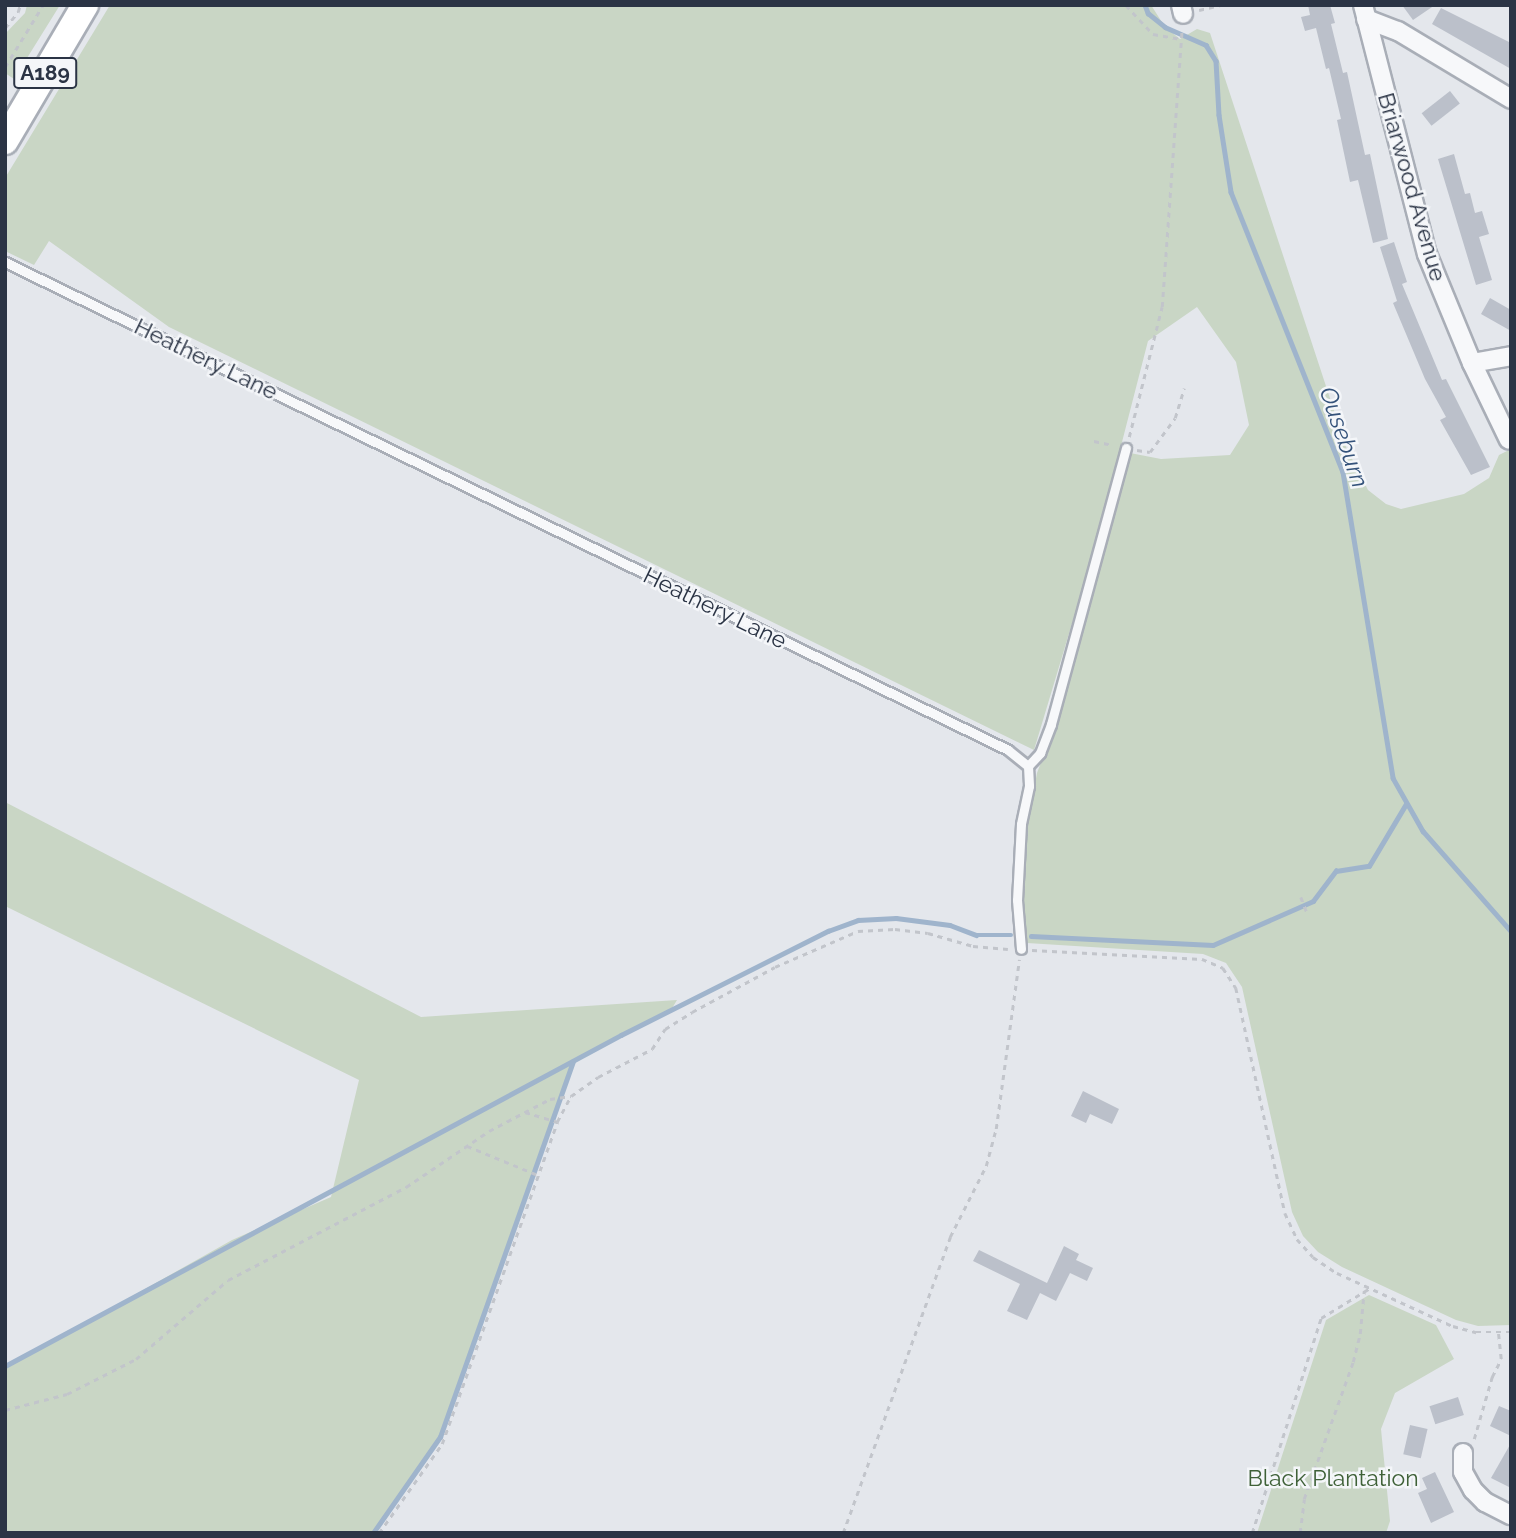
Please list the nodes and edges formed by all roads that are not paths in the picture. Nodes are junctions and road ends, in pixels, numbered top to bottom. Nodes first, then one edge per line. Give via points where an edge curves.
1 (85, 5) edge
2 (1364, 12) edge
3 (1511, 99) edge
4 (5, 141) edge
5 (5, 262) edge
6 (1511, 356) edge
7 (1472, 363) junction
8 (1509, 440) dead end
9 (1126, 448) road end
10 (1028, 766) junction
11 (1020, 949) road end
12 (1463, 1453) road end
13 (1511, 1515) edge

1 - 4 main road, A189
2 - 3 street
2 - 7 street, Briarwood Avenue via 1427,254
5 - 10 lane, Heathery Lane via 1007,750
6 - 7 street
7 - 8 street, Briarwood Avenue
9 - 10 lane via 1051,724 1040,754
10 - 11 lane via 1018,875
12 - 13 street via 1463,1472 1473,1490

